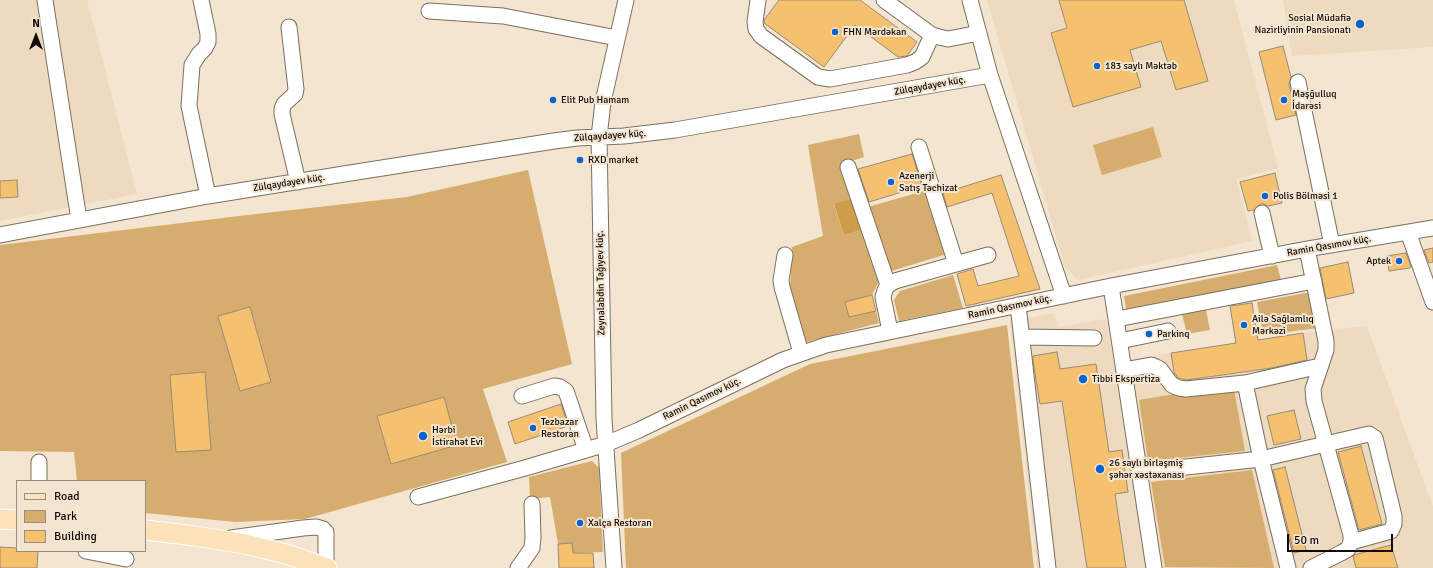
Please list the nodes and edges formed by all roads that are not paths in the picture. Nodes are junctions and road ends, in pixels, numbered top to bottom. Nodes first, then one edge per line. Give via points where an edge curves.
1 (45, 0) edge
2 (201, 0) edge
3 (626, 0) edge
4 (758, 0) edge
5 (884, 0) edge
6 (970, 0) edge
7 (429, 11) dead end
8 (289, 28) dead end
9 (979, 33) junction
10 (932, 35) junction
11 (617, 38) junction
12 (990, 75) junction
13 (1298, 82) dead end
14 (598, 137) junction
15 (919, 147) dead end
16 (848, 167) dead end
17 (298, 182) junction
18 (208, 196) junction
19 (1262, 213) dead end
20 (79, 220) junction
21 (1433, 228) edge
22 (1408, 232) junction
23 (0, 235) edge
24 (1332, 245) junction
25 (1307, 249) junction
26 (784, 255) dead end
27 (988, 255) dead end
28 (1272, 256) junction
29 (956, 264) junction
30 (1314, 281) junction
31 (888, 285) junction
32 (1111, 286) junction
33 (1064, 296) junction
34 (1433, 302) edge
35 (1018, 305) junction
36 (1117, 320) junction
37 (890, 331) junction
38 (1168, 331) dead end
39 (1022, 337) junction
40 (1094, 338) dead end
41 (1120, 341) junction
42 (801, 353) junction
43 (1320, 366) junction
44 (1124, 370) junction
45 (1245, 383) junction
46 (522, 396) dead end
47 (606, 444) junction
48 (1326, 445) junction
49 (586, 450) junction
50 (1261, 459) junction
51 (39, 462) dead end
52 (1140, 472) junction
53 (39, 480) edge
54 (418, 497) dead end
55 (532, 504) dead end
56 (0, 519) edge
57 (16, 520) edge
58 (146, 530) edge
59 (223, 540) junction
60 (1352, 542) junction
61 (91, 552) edge
62 (126, 559) edge
63 (326, 568) edge
64 (518, 568) edge
65 (614, 568) edge
66 (1048, 568) edge
67 (1154, 568) edge
68 (1288, 568) edge
69 (1310, 568) edge

1 - 20 street
2 - 18 street via 208,42 192,65 189,106
3 - 11 street, Zeynalabdin Tağıyev küç.
4 - 10 street via 755,22 761,36 818,76 830,79 915,62 922,57
5 - 10 street
6 - 9 street
7 - 11 street via 516,18
8 - 17 street via 296,89 295,94 284,104 282,114
9 - 10 street via 948,39
9 - 12 street
11 - 14 street, Zeynalabdin Tağıyev küç.
12 - 14 street, Zülqaydayev küç. via 675,130
12 - 33 street
13 - 24 street
14 - 17 street, Zülqaydayev küç. via 554,141
14 - 47 street, Zeynalabdin Tağıyev küç.
15 - 29 street
16 - 31 street
17 - 18 street, Zülqaydayev küç.
18 - 20 street, Zülqaydayev küç.
19 - 28 street
20 - 23 street, Zülqaydayev küç.
21 - 22 street, Ramin Qasımov küç.
22 - 24 street, Ramin Qasımov küç.
22 - 34 street
24 - 25 street, Ramin Qasımov küç.
25 - 28 street, Ramin Qasımov küç.
25 - 30 street
26 - 42 street via 782,287
27 - 29 street
28 - 32 street, Ramin Qasımov küç.
29 - 31 street
30 - 36 street
30 - 43 street via 1326,341 1326,350
31 - 37 street via 883,297
32 - 33 street, Ramin Qasımov küç.
32 - 36 street
33 - 35 street, Ramin Qasımov küç.
35 - 37 street, Ramin Qasımov küç.
35 - 39 street
36 - 41 street
37 - 42 street, Ramin Qasımov küç.
38 - 41 street
39 - 40 street
39 - 66 street
41 - 44 street
42 - 47 street, Ramin Qasımov küç.
43 - 45 street
43 - 48 street via 1314,389 1314,401
44 - 45 street via 1156,367 1172,385 1186,389
44 - 52 street
45 - 50 street
46 - 49 street via 554,386 566,391
47 - 49 street, Ramin Qasımov küç.
47 - 65 street, Zeynalabdin Tağıyev küç.
48 - 50 street
48 - 60 street
48 - 60 street via 1369,434 1375,438 1394,524 1390,531
49 - 54 street, Ramin Qasımov küç.
50 - 52 street
50 - 68 street
51 - 53 street
52 - 67 street
55 - 64 street via 532,548
56 - 57 main road
58 - 59 main road
59 - 63 main road via 272,550
59 - 63 street via 316,527 326,532
60 - 69 street via 1340,554
61 - 62 street

